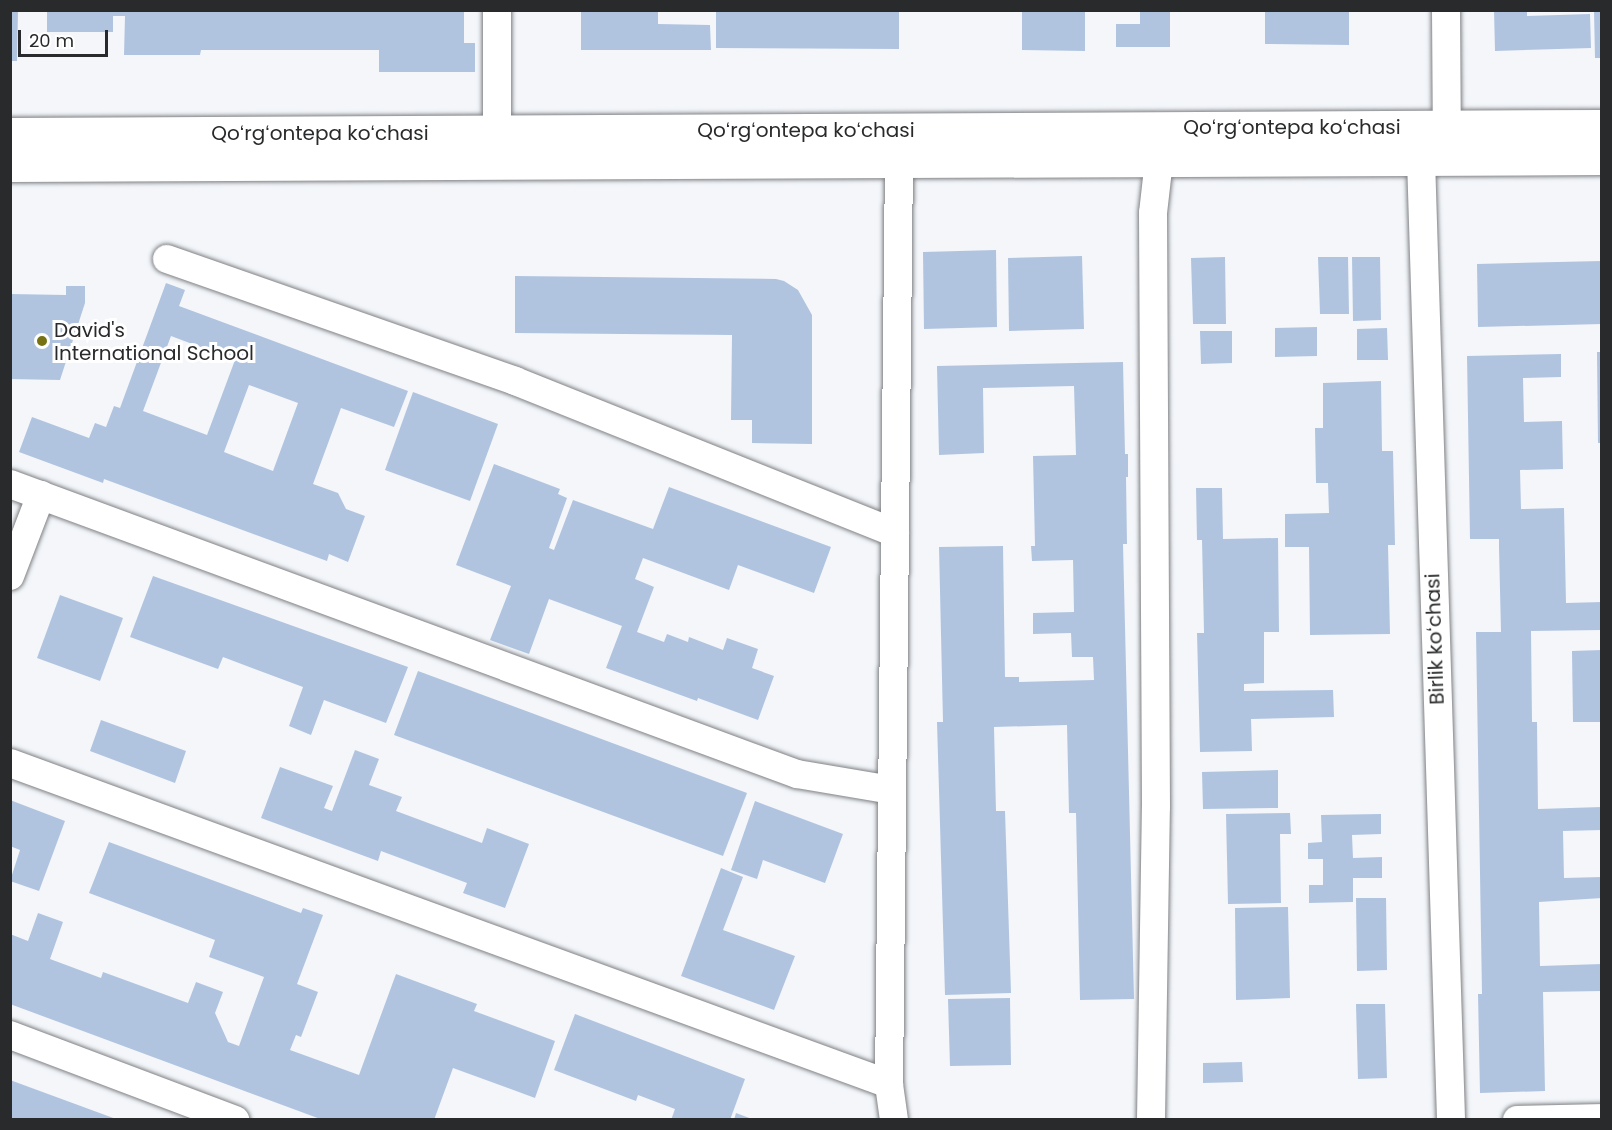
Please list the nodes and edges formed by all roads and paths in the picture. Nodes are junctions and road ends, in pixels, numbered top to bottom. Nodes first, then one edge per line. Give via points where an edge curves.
1 (497, 10) edge
2 (1446, 10) edge
3 (1447, 126) junction
4 (1602, 126) edge
5 (10, 135) edge
6 (497, 147) junction
7 (1602, 158) edge
8 (1434, 159) junction
9 (1159, 160) junction
10 (899, 161) junction
11 (10, 165) edge
12 (167, 259) dead end
13 (10, 484) edge
14 (41, 495) junction
15 (895, 533) junction
16 (10, 576) edge
17 (10, 763) edge
18 (892, 790) junction
19 (10, 1035) edge
20 (889, 1084) junction
21 (1602, 1118) edge
22 (235, 1119) edge
23 (894, 1119) edge
24 (1151, 1119) edge
25 (1451, 1119) edge
26 (1517, 1119) edge

1 - 6 street
2 - 3 street, Birlik koʻchasi
3 - 4 main road, Qoʻrgʻontepa koʻchasi
3 - 6 main road, Qoʻrgʻontepa koʻchasi
3 - 8 street, Birlik koʻchasi
5 - 6 main road, Qoʻrgʻontepa koʻchasi
6 - 10 main road, Qoʻrgʻontepa koʻchasi
6 - 11 main road, Qoʻrgʻontepa koʻchasi
7 - 8 main road, Qoʻrgʻontepa koʻchasi
8 - 9 main road, Qoʻrgʻontepa koʻchasi
8 - 25 street, Birlik koʻchasi
9 - 10 main road, Qoʻrgʻontepa koʻchasi
9 - 24 street via 1153,213 1156,807
10 - 15 street
12 - 15 street via 514,381
13 - 14 street
14 - 16 street
14 - 18 street via 797,774
15 - 18 street
17 - 20 street
18 - 20 street
19 - 22 street
20 - 23 street
21 - 26 street

